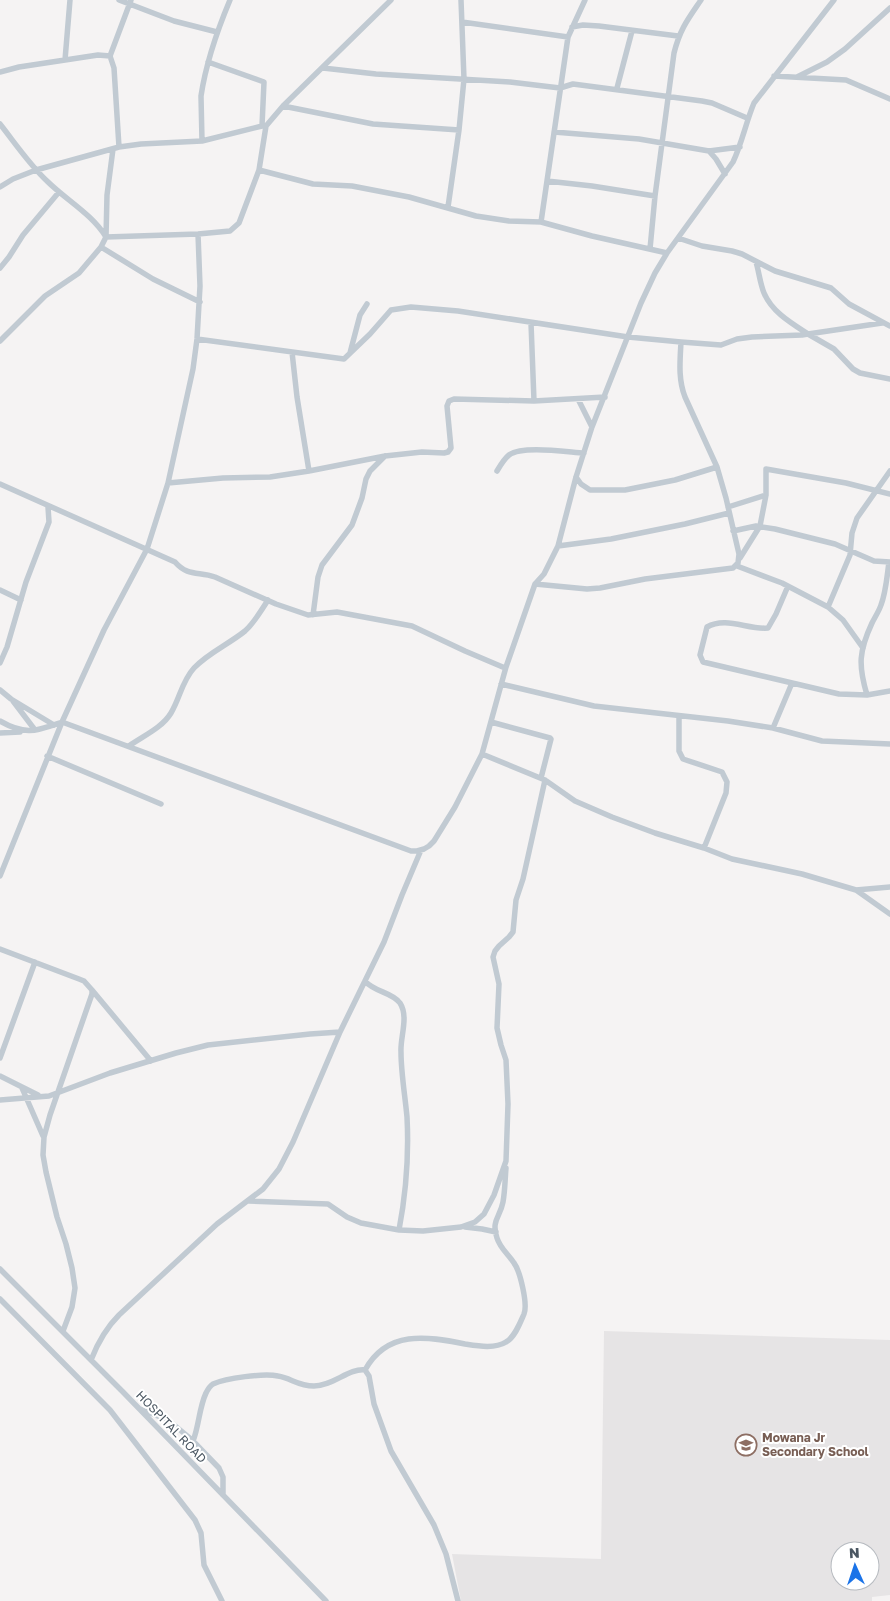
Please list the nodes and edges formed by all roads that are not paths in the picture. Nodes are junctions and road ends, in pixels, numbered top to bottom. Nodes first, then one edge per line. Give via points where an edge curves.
1 (70, 0) edge
2 (119, 0) edge
3 (230, 0) edge
4 (391, 0) edge
5 (462, 0) edge
6 (585, 0) edge
7 (701, 0) edge
8 (834, 0) edge
9 (130, 2) edge
10 (890, 8) edge
11 (462, 22) junction
12 (572, 27) junction
13 (632, 31) junction
14 (217, 32) junction
15 (678, 36) junction
16 (568, 37) junction
17 (110, 56) junction
18 (65, 60) junction
19 (208, 62) junction
20 (323, 68) junction
21 (0, 72) edge
22 (774, 76) junction
23 (795, 77) junction
24 (464, 79) junction
25 (560, 88) junction
26 (617, 88) junction
27 (668, 95) junction
28 (890, 99) edge
29 (283, 106) junction
30 (747, 118) junction
31 (0, 124) edge
32 (264, 126) junction
33 (459, 130) junction
34 (554, 132) junction
35 (202, 141) junction
36 (662, 143) junction
37 (740, 147) junction
38 (116, 148) junction
39 (709, 151) junction
40 (36, 170) junction
41 (258, 170) junction
42 (725, 174) junction
43 (547, 181) junction
44 (0, 187) edge
45 (59, 192) junction
46 (655, 196) junction
47 (448, 207) junction
48 (541, 222) junction
49 (198, 234) junction
50 (106, 237) junction
51 (678, 238) junction
52 (100, 246) junction
53 (650, 249) junction
54 (667, 253) junction
55 (756, 262) junction
56 (0, 268) edge
57 (200, 302) junction
58 (367, 304) dead end
59 (883, 322) junction
60 (890, 322) edge
61 (531, 323) junction
62 (890, 326) edge
63 (808, 334) junction
64 (628, 337) junction
65 (198, 339) junction
66 (0, 341) edge
67 (681, 342) junction
68 (292, 352) junction
69 (349, 355) junction
70 (890, 379) edge
71 (604, 397) junction
72 (578, 399) junction
73 (534, 401) junction
74 (592, 427) junction
75 (584, 454) junction
76 (385, 456) junction
77 (362, 460) junction
78 (717, 467) junction
79 (308, 471) junction
80 (370, 471) junction
81 (496, 471) dead end
82 (890, 471) edge
83 (576, 477) junction
84 (168, 483) junction
85 (0, 484) edge
86 (876, 490) junction
87 (890, 494) edge
88 (766, 495) junction
89 (48, 507) junction
90 (729, 510) junction
91 (59, 511) junction
92 (49, 522) junction
93 (760, 526) junction
94 (733, 531) junction
95 (558, 546) junction
96 (147, 549) junction
97 (852, 550) junction
98 (890, 562) edge
99 (738, 563) junction
100 (535, 584) junction
101 (788, 586) junction
102 (0, 590) edge
103 (21, 600) junction
104 (268, 600) junction
105 (828, 607) junction
106 (313, 615) junction
107 (863, 648) junction
108 (0, 663) edge
109 (505, 668) junction
110 (792, 683) junction
111 (501, 684) junction
112 (0, 690) edge
113 (890, 691) edge
114 (867, 695) junction
115 (11, 699) junction
116 (679, 716) junction
117 (0, 721) edge
118 (62, 722) junction
119 (491, 722) junction
120 (54, 725) junction
121 (773, 728) junction
122 (35, 730) junction
123 (26, 731) junction
124 (0, 733) edge
125 (890, 744) edge
126 (129, 746) junction
127 (482, 754) junction
128 (47, 756) junction
129 (543, 779) junction
130 (161, 804) dead end
131 (704, 848) junction
132 (421, 850) junction
133 (0, 876) edge
134 (890, 886) edge
135 (856, 890) junction
136 (890, 914) edge
137 (0, 949) edge
138 (35, 962) junction
139 (365, 981) junction
140 (92, 990) junction
141 (340, 1032) junction
142 (0, 1058) edge
143 (150, 1061) junction
144 (0, 1076) edge
145 (22, 1088) junction
146 (59, 1092) junction
147 (43, 1096) junction
148 (27, 1098) junction
149 (0, 1100) edge
150 (44, 1137) junction
151 (506, 1161) junction
152 (249, 1201) junction
153 (460, 1227) junction
154 (399, 1230) junction
155 (496, 1232) junction
156 (0, 1268) edge
157 (0, 1299) edge
158 (62, 1331) junction
159 (91, 1360) junction
160 (365, 1370) junction
161 (138, 1408) junction
162 (193, 1441) junction
163 (223, 1496) junction
164 (222, 1601) edge
165 (326, 1601) edge
166 (458, 1601) edge

1 - 18 street
2 - 9 street
3 - 14 street
4 - 20 street
5 - 11 street
6 - 12 street
7 - 15 street
8 - 22 street
9 - 14 street via 174,21
9 - 17 street
10 - 23 street via 845,50
11 - 16 street
11 - 24 street
12 - 13 street via 584,25
12 - 16 street
13 - 15 street
13 - 26 street
14 - 19 street
15 - 27 street
16 - 25 street
17 - 18 street
17 - 38 street via 114,68
18 - 21 street
19 - 32 street via 264,82
19 - 35 street via 201,96
20 - 24 street
20 - 29 street
22 - 23 street
22 - 30 street
23 - 28 street via 846,80
24 - 25 street
24 - 33 street
25 - 26 street via 573,84
25 - 34 street
26 - 27 street
27 - 30 street via 712,103
27 - 36 street
29 - 32 street
29 - 33 street via 373,124
30 - 37 street
31 - 40 street
32 - 35 street
32 - 41 street
33 - 47 street
34 - 36 street
34 - 43 street
35 - 38 street
36 - 39 street
36 - 46 street
37 - 39 street
37 - 42 street
38 - 40 street
38 - 50 street via 107,195
39 - 42 street
40 - 44 street
40 - 45 street
41 - 47 street via 313,184 352,186
41 - 49 street via 239,223 230,231
42 - 51 street
43 - 46 street
43 - 48 street
45 - 50 street
45 - 56 street
46 - 53 street
47 - 48 street via 476,216
48 - 53 street
49 - 50 street
49 - 57 street
50 - 52 street
51 - 54 street
51 - 55 street via 742,254
52 - 57 street via 153,279
52 - 66 street via 79,273 45,296
53 - 54 street
54 - 64 street
55 - 59 street via 831,288 849,304
55 - 63 street via 770,304
57 - 65 street
58 - 69 street via 360,315
59 - 60 street
59 - 62 street
59 - 63 street
61 - 64 street
61 - 69 street via 458,311 411,307 391,310
61 - 73 street
63 - 67 street via 752,337 721,344
63 - 70 street via 834,349 860,373
64 - 67 street
64 - 71 street
65 - 68 street
65 - 84 street
67 - 78 street via 681,386
68 - 69 street via 339,359
68 - 79 street
71 - 72 street
71 - 74 street
72 - 73 street
72 - 74 street
73 - 76 street via 454,399 447,406 451,448 448,452
74 - 75 street
75 - 81 street via 522,451 508,456
75 - 83 street
76 - 77 street
76 - 80 street
77 - 79 street
77 - 80 street
78 - 83 street via 625,490 590,490
78 - 90 street
79 - 84 street via 270,477
80 - 106 street via 352,525 322,565
82 - 86 street
83 - 95 street
84 - 96 street
85 - 89 street
86 - 87 street
86 - 88 street via 766,468
86 - 97 street via 854,525
88 - 90 street
88 - 93 street
89 - 91 street
89 - 92 street
90 - 94 street
90 - 95 street via 677,526
91 - 92 street
91 - 96 street
92 - 103 street
93 - 94 street
93 - 97 street
93 - 99 street
94 - 99 street
95 - 100 street via 544,574
96 - 104 street via 175,562 188,573 205,573
96 - 118 street via 104,630
97 - 98 street via 864,558
97 - 105 street
98 - 107 street via 882,602
99 - 100 street via 725,569 645,578 600,588
99 - 101 street
100 - 109 street
101 - 105 street
101 - 110 street via 768,628 734,623 706,627 700,655 703,662
102 - 103 street
103 - 108 street
104 - 106 street
104 - 126 street via 246,630 194,668 183,684 171,714 162,724
105 - 107 street via 843,620
106 - 109 street via 338,612 412,626
107 - 114 street via 860,665
109 - 111 street
110 - 114 street via 840,694
110 - 121 street
111 - 116 street via 594,706
111 - 119 street
112 - 115 street
113 - 114 street
115 - 120 street
115 - 122 street
116 - 121 street
116 - 131 street via 679,751 683,759 722,772 727,782 726,793
117 - 123 street
118 - 120 street
118 - 126 street
118 - 128 street
119 - 127 street
119 - 129 street via 551,739
120 - 122 street
121 - 125 street via 822,741
122 - 123 street
123 - 124 street
126 - 132 street via 411,851
127 - 129 street
127 - 132 street via 444,827 429,846
128 - 130 street
128 - 133 street
129 - 131 street via 575,801 597,811
129 - 151 street via 524,879 516,900 513,932 493,957 499,984 497,1028 506,1060
131 - 135 street via 732,859
132 - 139 street
134 - 135 street
135 - 136 street
137 - 138 street
138 - 140 street via 84,981
138 - 142 street
139 - 141 street
139 - 154 street via 396,999 404,1018 400,1050 407,1152 405,1198
140 - 143 street
140 - 146 street
141 - 143 street via 208,1045
141 - 152 street via 279,1169
143 - 146 street
144 - 145 street
145 - 147 street
145 - 148 street
146 - 147 street
146 - 150 street
147 - 148 street
148 - 149 street
148 - 150 street
150 - 158 street via 46,1172 75,1288 72,1307
151 - 153 street via 484,1214 475,1222
151 - 155 street via 503,1204 496,1218
152 - 154 street via 328,1204 360,1223
152 - 159 street via 211,1230 108,1326
153 - 154 street
153 - 155 street
155 - 160 street via 500,1246 515,1264 526,1298 524,1313 510,1339 503,1344 481,1347 421,1338 403,1339 372,1358
156 - 158 street, HOSPITAL ROAD
157 - 164 street via 110,1410 195,1520 201,1533 204,1565
158 - 159 street, HOSPITAL ROAD
159 - 161 street, HOSPITAL ROAD
160 - 162 street via 357,1370 317,1386 267,1375 211,1385
160 - 166 street via 391,1451 434,1525 446,1554
161 - 162 street via 168,1420
161 - 163 street, HOSPITAL ROAD
162 - 163 street via 224,1477
163 - 165 street, HOSPITAL ROAD

